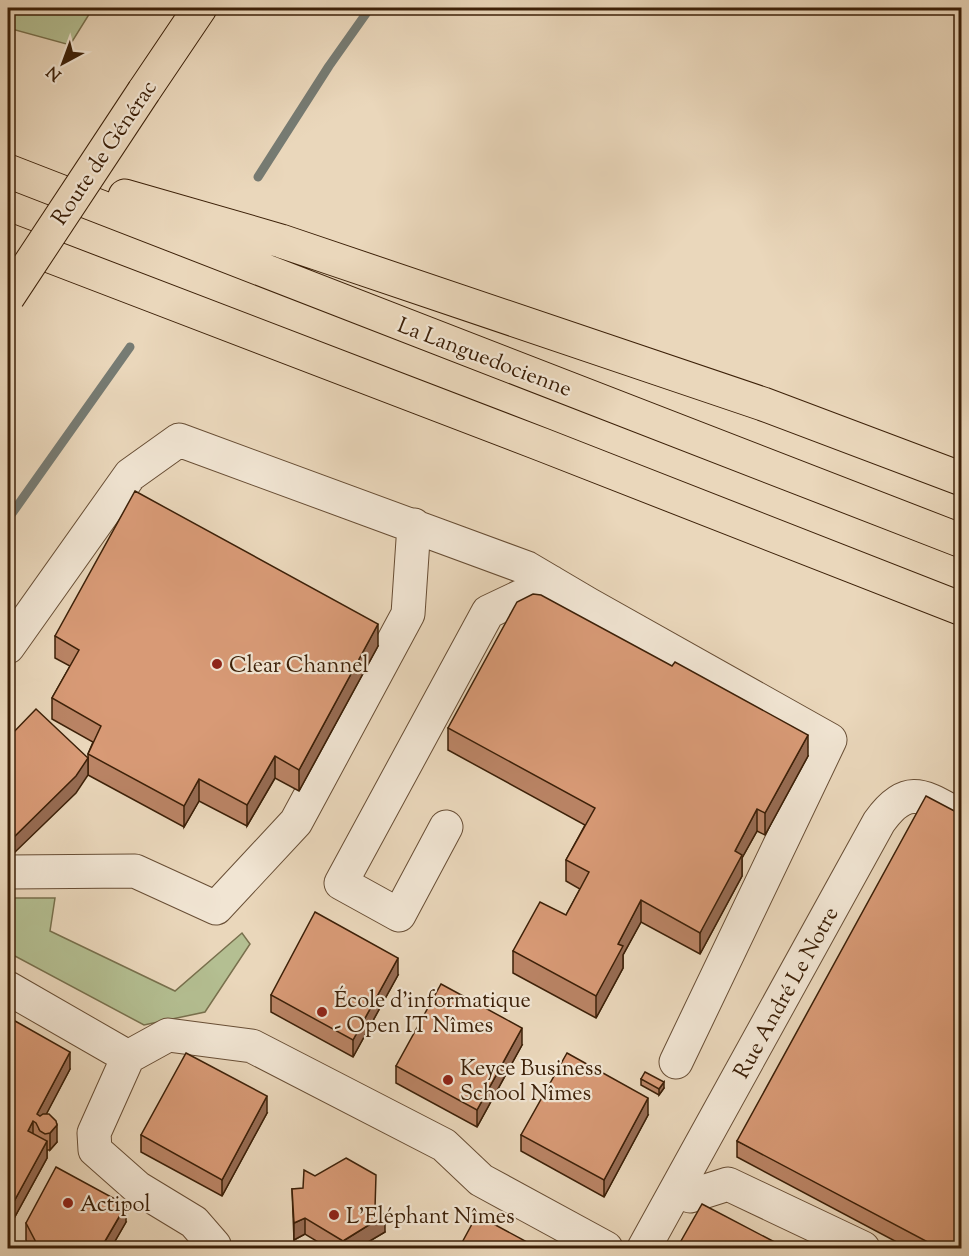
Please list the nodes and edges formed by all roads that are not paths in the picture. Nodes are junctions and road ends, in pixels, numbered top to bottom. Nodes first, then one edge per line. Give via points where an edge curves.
1 (200, 8) edge
2 (8, 163) edge
3 (8, 171) edge
4 (8, 240) edge
5 (8, 297) edge
6 (763, 404) junction
7 (962, 463) edge
8 (962, 479) edge
9 (639, 482) junction
10 (414, 525) junction
11 (962, 541) edge
12 (551, 582) junction
13 (962, 609) edge
14 (962, 628) edge
15 (8, 647) edge
16 (962, 817) edge
17 (446, 827) dead end
18 (8, 872) edge
19 (8, 988) edge
20 (128, 1057) junction
21 (676, 1062) dead end
22 (676, 1190) junction
23 (213, 1248) edge
24 (606, 1248) edge
25 (644, 1248) edge
26 (863, 1248) edge

1 - 5 main road, Route de Générac, bridge
2 - 6 main road via 281,241
3 - 11 main road, La Languedocienne
4 - 9 main road
6 - 7 main road
6 - 8 main road
9 - 13 main road
9 - 14 main road
10 - 12 street via 528,568
10 - 15 street via 179,440 130,475
10 - 18 street via 408,614 296,822 216,908 135,871
12 - 17 street via 488,612 341,883 399,915
12 - 21 street via 830,740
16 - 22 street, Rue André Le Notre via 918,797 908,796 890,806
19 - 20 street
20 - 23 street via 94,1133 95,1150 138,1188 194,1222
20 - 24 street via 168,1035 252,1046 444,1145 481,1180
22 - 25 street, Rue André Le Notre
22 - 26 street via 690,1196 728,1184

